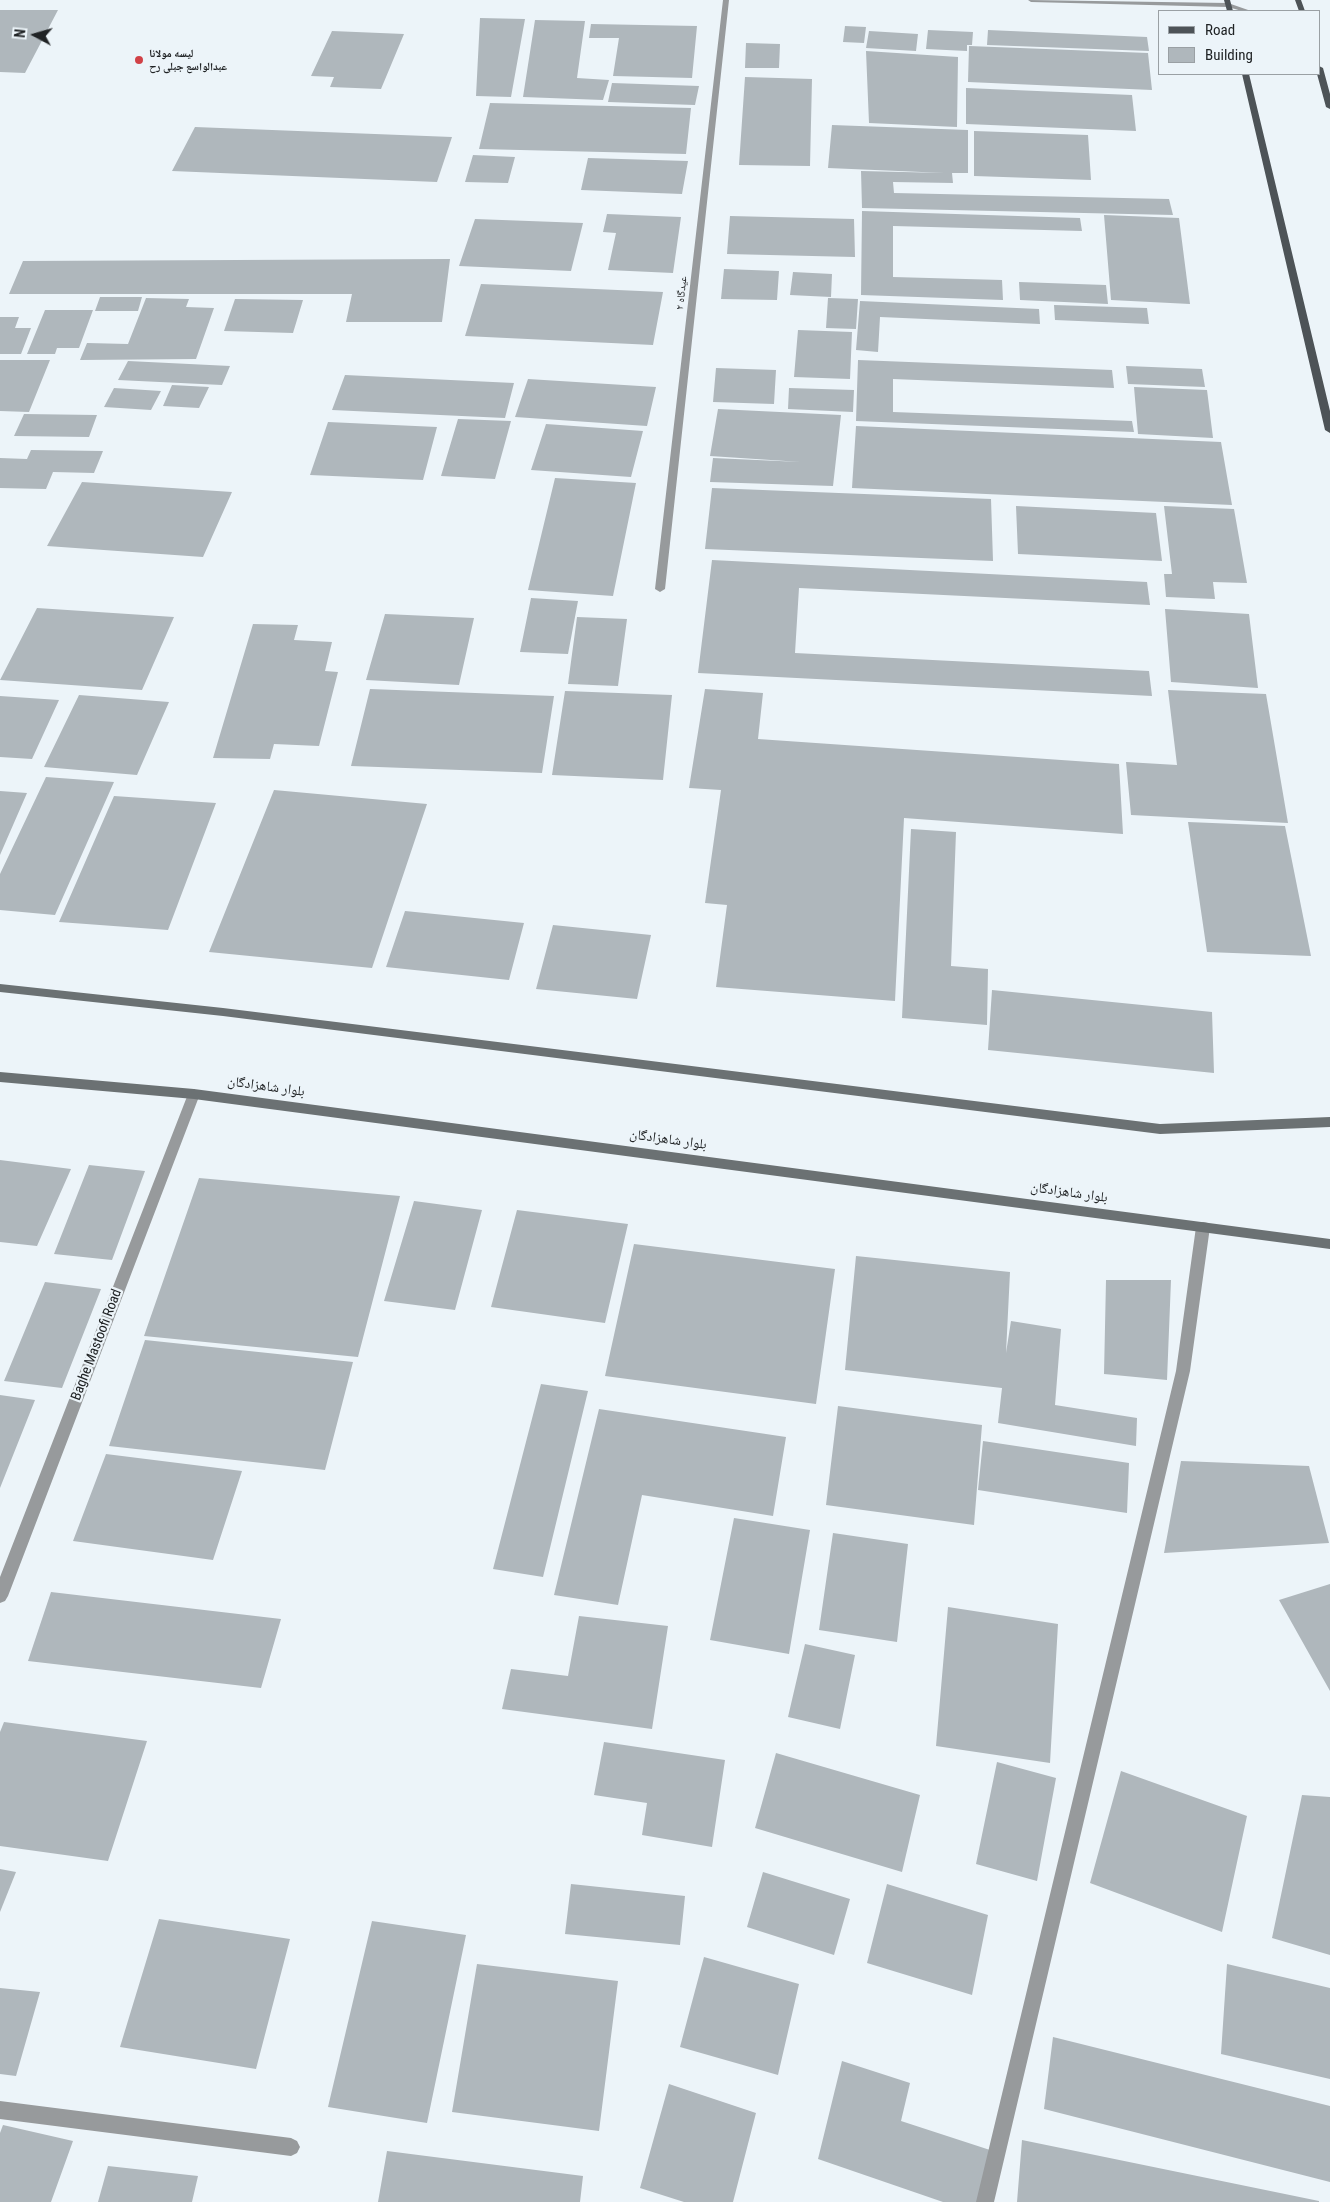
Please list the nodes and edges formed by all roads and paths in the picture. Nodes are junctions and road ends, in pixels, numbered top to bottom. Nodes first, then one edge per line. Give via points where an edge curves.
1 (726, 0) edge
2 (1032, 0) edge
3 (1244, 0) edge
4 (1228, 5) edge
5 (1245, 10) edge
6 (1320, 72) edge
7 (1245, 75) edge
8 (1330, 107) edge
9 (1330, 430) edge
10 (660, 589) dead end
11 (0, 988) edge
12 (0, 1077) edge
13 (194, 1094) junction
14 (1330, 1122) edge
15 (1203, 1227) junction
16 (1330, 1244) edge
17 (0, 1596) edge
18 (0, 2110) edge
19 (291, 2147) dead end
20 (985, 2202) edge

1 - 10 street, عیدگاه ۲
2 - 4 street
3 - 4 street
4 - 5 street
6 - 8 main road
7 - 9 main road
11 - 14 main road via 223,1012 1160,1129
12 - 13 main road, بلوار شاهزادگان
13 - 15 main road, بلوار شاهزادگان
13 - 17 street, Baghe Mastoofi Road
15 - 16 main road, بلوار شاهزادگان
15 - 20 street via 1182,1370
18 - 19 street

